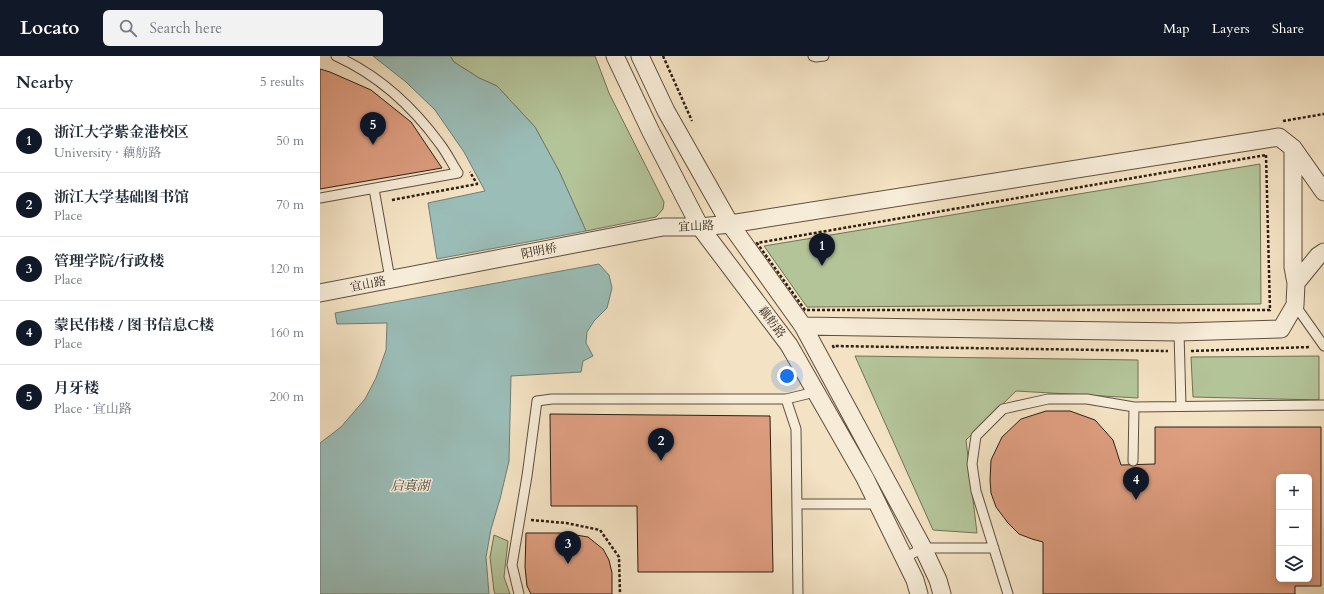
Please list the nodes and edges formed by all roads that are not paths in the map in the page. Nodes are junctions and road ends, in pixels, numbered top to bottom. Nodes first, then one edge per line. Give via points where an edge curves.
1 (336, 56) edge
2 (615, 56) edge
3 (640, 56) edge
4 (812, 56) edge
5 (824, 56) edge
6 (1293, 148) junction
7 (374, 189) junction
8 (1324, 192) edge
9 (320, 198) edge
10 (730, 224) junction
11 (663, 227) joint
12 (700, 227) junction
13 (1324, 252) edge
14 (415, 275) joint
15 (390, 280) junction
16 (1296, 282) junction
17 (320, 293) edge
18 (1295, 306) junction
19 (803, 326) junction
20 (1178, 332) junction
21 (1320, 346) edge
22 (815, 390) junction
23 (786, 399) junction
24 (1181, 406) junction
25 (1324, 406) edge
26 (1134, 407) junction
27 (1133, 461) dead end
28 (797, 504) junction
29 (878, 504) junction
30 (923, 548) junction
31 (994, 548) junction
32 (904, 558) junction
33 (519, 594) edge
34 (798, 594) edge
35 (919, 594) edge
36 (942, 594) edge
37 (1008, 594) edge

1 - 7 lane via 382,82 417,115 441,145 458,173
2 - 12 street, 藕舫路
3 - 10 street, 藕舫路 via 666,111
4 - 5 lane
6 - 8 street
6 - 10 street, 宜山路 via 1279,137
6 - 16 street
7 - 9 lane
7 - 15 lane
10 - 12 street, 宜山路
10 - 19 street, 藕舫路
11 - 12 street, 宜山路
11 - 14 street, 阳明桥
12 - 22 street, 藕舫路 via 789,345
13 - 16 street
14 - 15 street, 宜山路
15 - 17 street, 宜山路
16 - 18 street
18 - 20 street via 1281,329
18 - 21 lane
19 - 20 street
19 - 30 street, 藕舫路
20 - 24 lane
22 - 23 lane
22 - 29 street, 藕舫路
23 - 28 lane via 796,429
23 - 33 lane via 537,401 512,565
24 - 25 lane
24 - 26 lane
26 - 27 lane
26 - 31 lane via 1087,399 1048,399 1003,409 976,436 972,464 976,491
28 - 29 lane
28 - 34 lane
29 - 32 street, 藕舫路
30 - 31 lane
30 - 32 lane
30 - 36 street, 藕舫路
31 - 37 lane
32 - 35 street, 藕舫路

